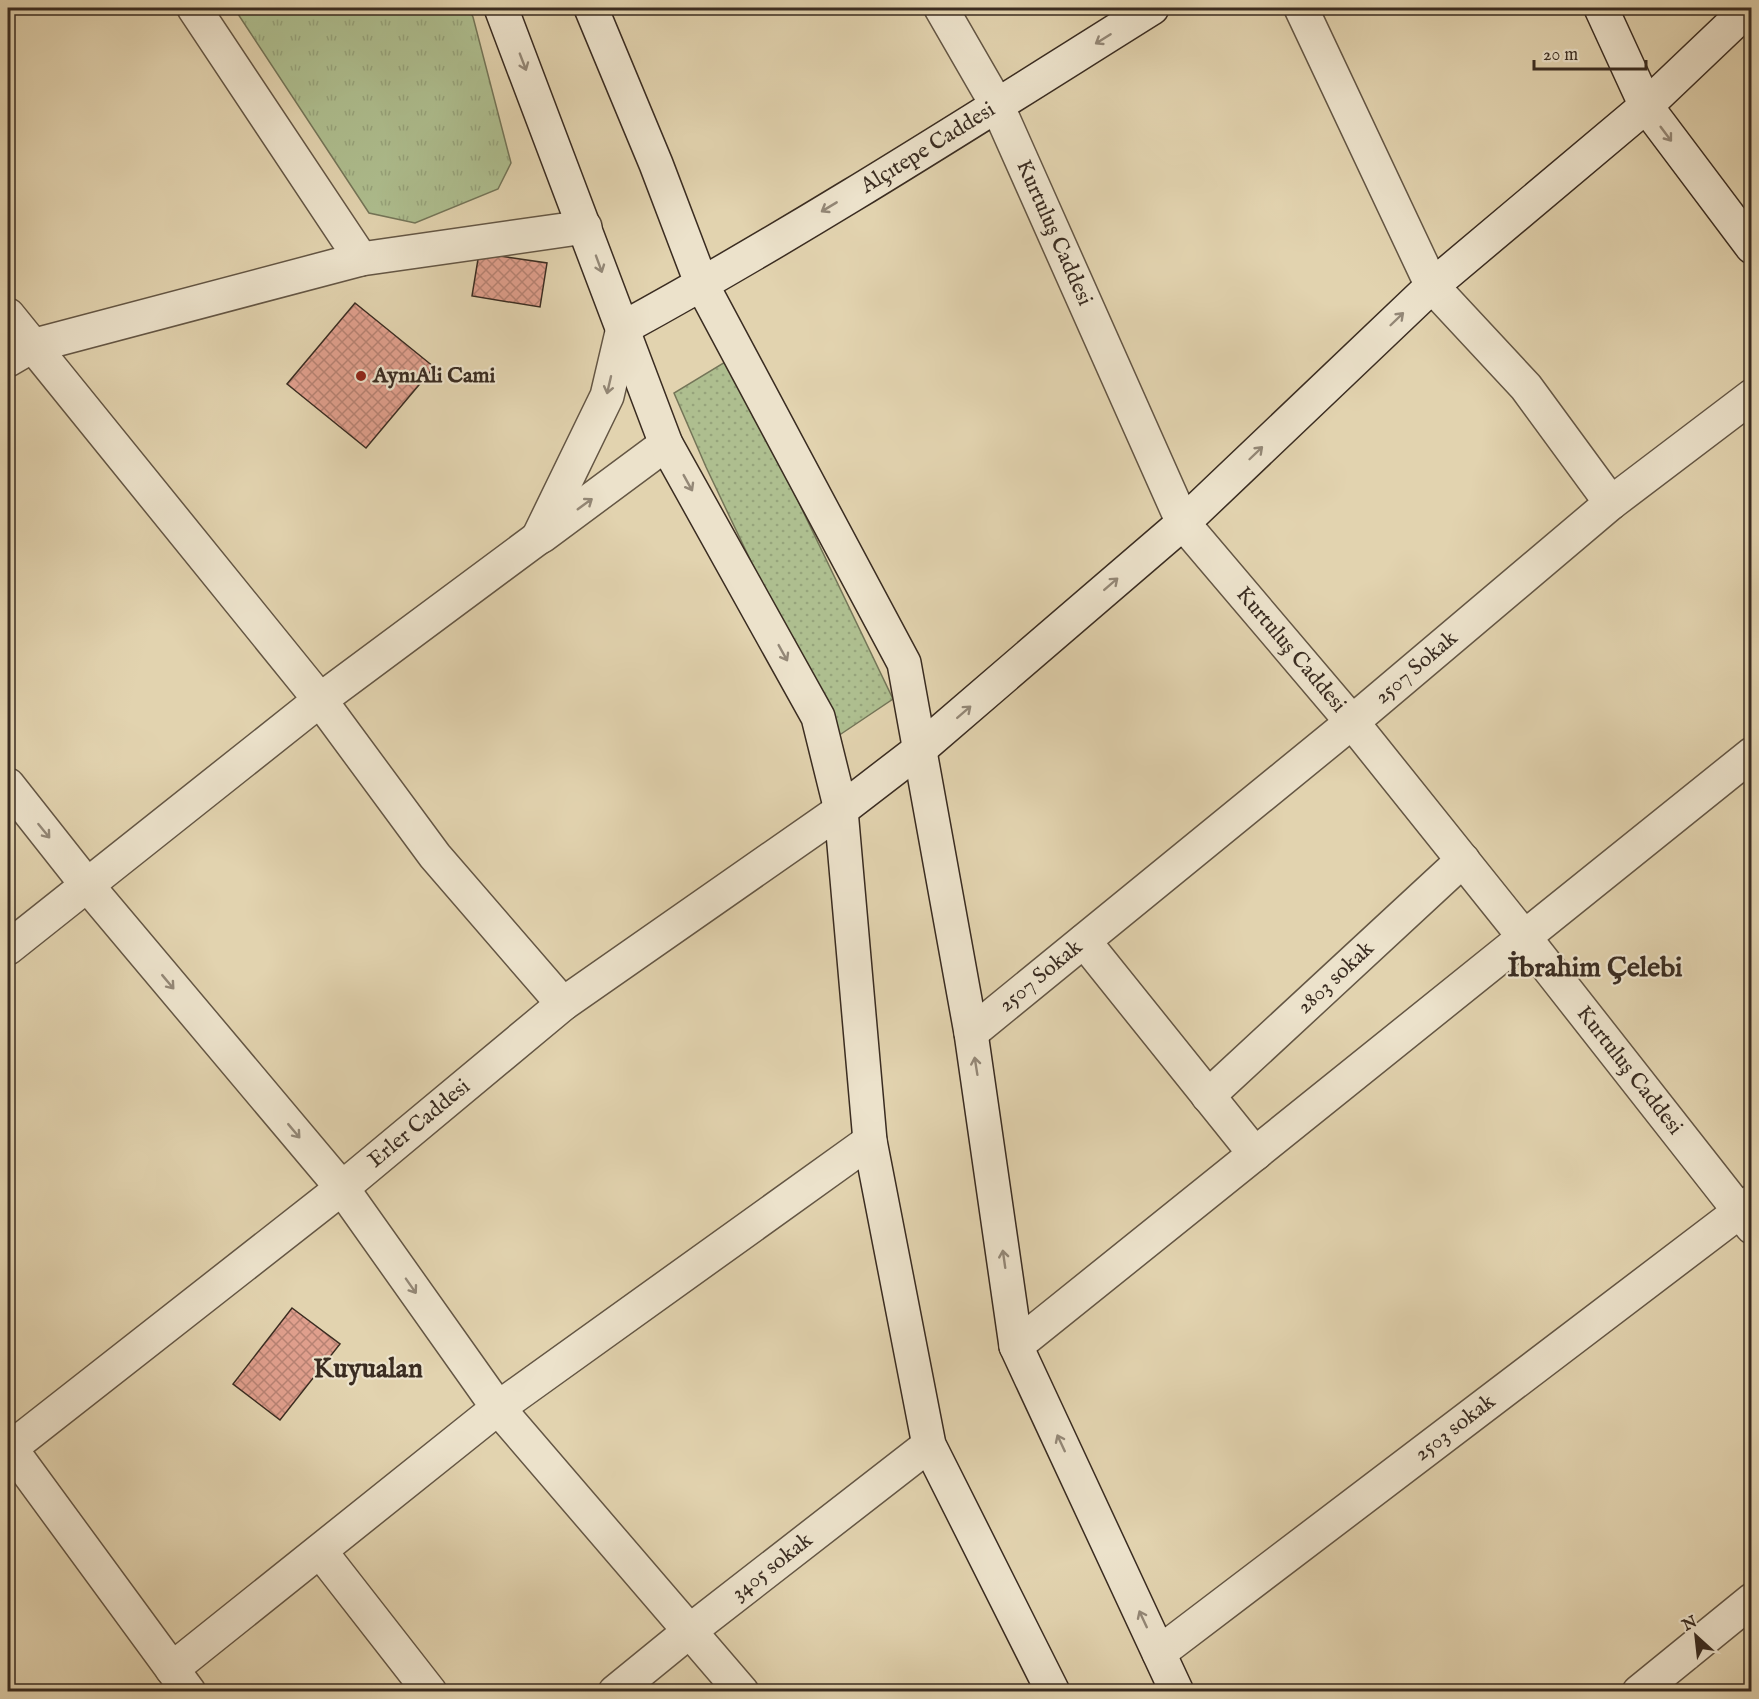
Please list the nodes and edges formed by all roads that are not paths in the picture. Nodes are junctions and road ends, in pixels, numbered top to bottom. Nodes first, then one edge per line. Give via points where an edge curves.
1 (194, 8) edge
2 (501, 8) edge
3 (591, 8) edge
4 (941, 8) edge
5 (1152, 8) edge
6 (1301, 8) edge
7 (1602, 8) edge
8 (1749, 8) edge
9 (997, 105) junction
10 (1646, 106) junction
11 (585, 227) junction
12 (1752, 247) edge
13 (361, 259) junction
14 (702, 285) junction
15 (1432, 286) junction
16 (8, 315) edge
17 (623, 328) junction
18 (20, 353) edge
19 (1752, 396) edge
20 (666, 444) junction
21 (1611, 503) junction
22 (1182, 523) junction
23 (538, 538) junction
24 (320, 700) junction
25 (1352, 723) junction
26 (919, 750) junction
27 (1752, 754) edge
28 (8, 785) edge
29 (841, 810) junction
30 (1463, 860) junction
31 (87, 885) junction
32 (1525, 938) junction
33 (1084, 941) junction
34 (8, 948) edge
35 (563, 1004) junction
36 (971, 1034) junction
37 (1208, 1096) junction
38 (870, 1141) junction
39 (1255, 1154) junction
40 (342, 1188) junction
41 (1747, 1214) edge
42 (1016, 1346) junction
43 (498, 1408) junction
44 (929, 1444) junction
45 (8, 1448) edge
46 (320, 1551) junction
47 (1752, 1600) edge
48 (691, 1630) junction
49 (1159, 1653) junction
50 (181, 1680) edge
51 (430, 1692) edge
52 (615, 1692) edge
53 (742, 1692) edge
54 (1053, 1692) edge
55 (1177, 1692) edge
56 (1639, 1692) edge

1 - 13 street
2 -> 11 street
3 - 14 street
4 - 9 street, Kurtuluş Caddesi
5 -> 9 street, Alçıtepe Caddesi
6 - 15 street
7 - 10 street
8 - 10 street, Erler Caddesi
9 -> 14 street, Alçıtepe Caddesi
9 - 22 street, Kurtuluş Caddesi
10 -> 12 street
10 - 15 street, Erler Caddesi
11 - 13 street
11 -> 17 street
13 - 18 street
14 - 17 street, Alçıtepe Caddesi
14 - 26 street via 904,663
15 - 21 street via 1526,387
22 -> 15 street, Erler Caddesi
16 - 18 street
17 - 20 street
17 -> 23 street via 607,396
18 - 24 street
19 - 21 street, 2507 Sokak
23 -> 20 street
20 -> 29 street via 818,717
21 - 25 street, 2507 Sokak
22 - 25 street, Kurtuluş Caddesi
26 -> 22 street, Erler Caddesi
23 - 24 street
24 - 31 street
24 - 35 street via 435,856
25 - 30 street, Kurtuluş Caddesi
25 - 33 street, 2507 Sokak
26 - 29 street, Erler Caddesi
26 - 36 street
27 - 32 street
28 -> 31 street
29 - 35 street, Erler Caddesi
29 - 38 street
30 - 32 street, Kurtuluş Caddesi
30 - 37 street, 2803 sokak
31 - 34 street
31 -> 40 street
32 - 39 street
32 - 41 street, Kurtuluş Caddesi
33 - 36 street, 2507 Sokak
33 - 37 street
35 - 40 street, Erler Caddesi
42 -> 36 street
37 - 39 street
38 - 43 street
38 - 44 street
39 - 42 street
40 -> 43 street
40 - 45 street, Erler Caddesi
41 - 49 street, 2503 sokak
49 -> 42 street
43 - 46 street
43 - 48 street
44 - 48 street, 3405 sokak
44 - 54 street
45 - 50 street
46 - 50 street
46 - 51 street
47 - 56 street
48 - 52 street, 3405 sokak
48 - 53 street
49 - 55 street

